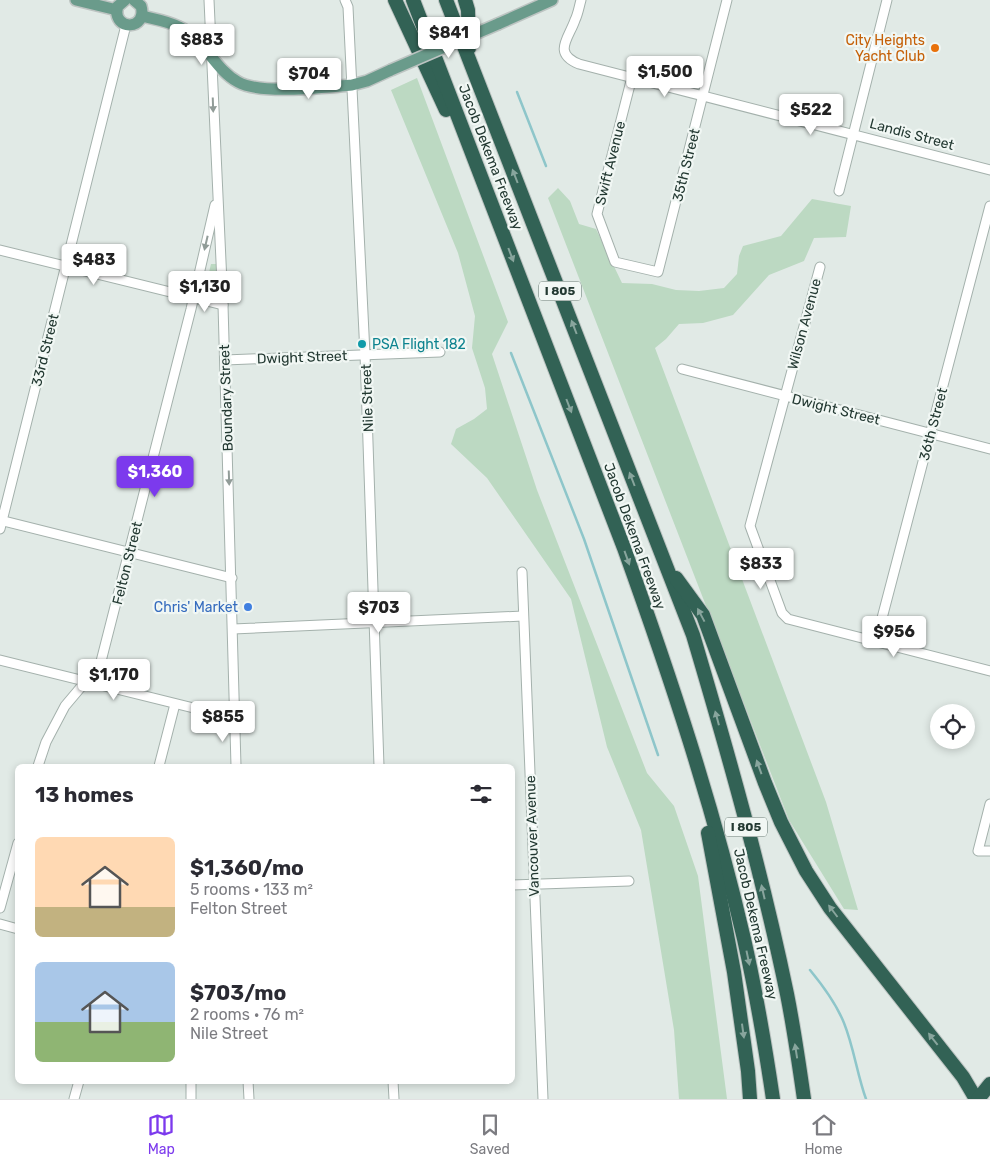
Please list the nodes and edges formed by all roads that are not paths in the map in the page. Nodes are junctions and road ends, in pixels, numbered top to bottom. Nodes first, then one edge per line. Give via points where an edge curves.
1 (76, 0) edge
2 (125, 0) edge
3 (134, 0) edge
4 (209, 0) edge
5 (346, 0) edge
6 (395, 0) edge
7 (413, 0) edge
8 (446, 0) edge
9 (465, 0) edge
10 (552, 0) edge
11 (581, 0) edge
12 (727, 0) edge
13 (888, 0) edge
14 (116, 10) junction
15 (142, 16) junction
16 (126, 25) junction
17 (211, 57) junction
18 (470, 58) junction
19 (632, 77) junction
20 (352, 86) junction
21 (704, 96) junction
22 (854, 135) junction
23 (990, 170) edge
24 (839, 190) dead end
25 (217, 195) junction
26 (990, 206) edge
27 (493, 209) junction
28 (0, 250) edge
29 (66, 266) junction
30 (820, 267) dead end
31 (658, 272) joint
32 (193, 298) junction
33 (223, 306) junction
34 (440, 352) dead end
35 (365, 354) junction
36 (224, 360) junction
37 (682, 369) dead end
38 (785, 396) junction
39 (931, 434) junction
40 (990, 449) edge
41 (1, 523) edge
42 (130, 552) junction
43 (664, 561) junction
44 (522, 572) dead end
45 (232, 578) junction
46 (524, 616) junction
47 (374, 623) junction
48 (233, 629) junction
49 (876, 642) junction
50 (0, 660) edge
51 (990, 671) edge
52 (91, 683) junction
53 (175, 704) junction
54 (234, 718) junction
55 (685, 725) junction
56 (39, 764) edge
57 (160, 764) edge
58 (236, 764) edge
59 (380, 764) edge
60 (990, 804) edge
61 (990, 851) edge
62 (15, 854) edge
63 (629, 880) dead end
64 (534, 884) junction
65 (515, 885) edge
66 (0, 908) edge
67 (0, 924) edge
68 (15, 928) edge
69 (78, 1084) edge
70 (191, 1084) edge
71 (248, 1084) edge
72 (393, 1084) edge
73 (990, 1084) edge
74 (74, 1099) edge
75 (191, 1099) edge
76 (249, 1099) edge
77 (394, 1099) edge
78 (543, 1099) edge
79 (750, 1099) edge
80 (773, 1099) edge
81 (804, 1099) edge
82 (977, 1099) edge

1 - 14 main road
2 - 14 main road
3 - 15 main road via 141,6
4 - 17 street, Boundary Street
5 - 20 street, Nile Street
6 - 27 highway
7 - 27 highway, Jacob Dekema Freeway / I 805
8 - 18 highway, Jacob Dekema Freeway / I 805
9 - 18 highway
10 - 20 main road, bridge
11 - 19 street, Landis Street via 565,40 567,57 579,64
12 - 21 street, 35th Street
13 - 22 street
14 - 16 main road via 118,20
15 - 16 main road via 138,23
15 - 17 main road via 180,27 195,38
16 - 29 street, 33rd Street
17 - 20 main road via 228,76 256,88
17 -> 25 street, Boundary Street
43 -> 18 highway, Jacob Dekema Freeway / I 805
19 - 21 street, Landis Street
19 - 31 street, Swift Avenue via 597,214 615,262
20 - 35 street, Nile Street
21 - 22 street, Landis Street
21 - 31 street, 35th Street
22 - 23 street, Landis Street
22 - 24 street
25 -> 32 street, Felton Street
25 - 33 street, Boundary Street
26 - 39 street, 36th Street
27 -> 55 highway, Jacob Dekema Freeway / I 805 via 624,548
28 - 29 street
29 - 32 street
29 - 41 street, 33rd Street
30 - 38 street, Wilson Avenue
32 - 33 street
32 - 42 street, Felton Street
33 - 36 street, Boundary Street
34 - 35 street, Dwight Street
35 - 36 street, Dwight Street
35 - 47 street, Nile Street
36 -> 45 street, Boundary Street
37 - 38 street, Dwight Street
38 - 39 street, Dwight Street
38 - 49 street, Wilson Avenue via 750,526 782,613 788,618
39 - 40 street, Dwight Street
39 - 49 street, 36th Street
41 - 42 street
42 - 45 street
42 - 52 street, Felton Street via 97,677
81 -> 43 highway, Jacob Dekema Freeway / I 805 via 787,995 760,880 693,635
82 -> 43 highway via 830,908 806,871 765,783 703,615
44 - 46 street, Vancouver Avenue
45 - 48 street, Boundary Street
46 - 47 street
46 - 64 street, Vancouver Avenue
47 - 48 street
47 - 59 street, Nile Street
48 - 54 street, Boundary Street
49 - 51 street
50 - 52 street
52 - 53 street
52 - 56 street, Felton Street via 81,687 65,706
53 - 54 street
53 - 57 street
54 - 58 street, Boundary Street
55 -> 79 highway via 734,972
55 -> 80 highway, Jacob Dekema Freeway / I 805 via 744,939
60 - 61 street via 978,851
62 - 66 street
63 - 64 street
64 - 65 street
64 - 78 street, Vancouver Avenue
67 - 68 street
69 - 74 street
70 - 75 street
71 - 76 street
72 - 77 street
73 - 82 highway

